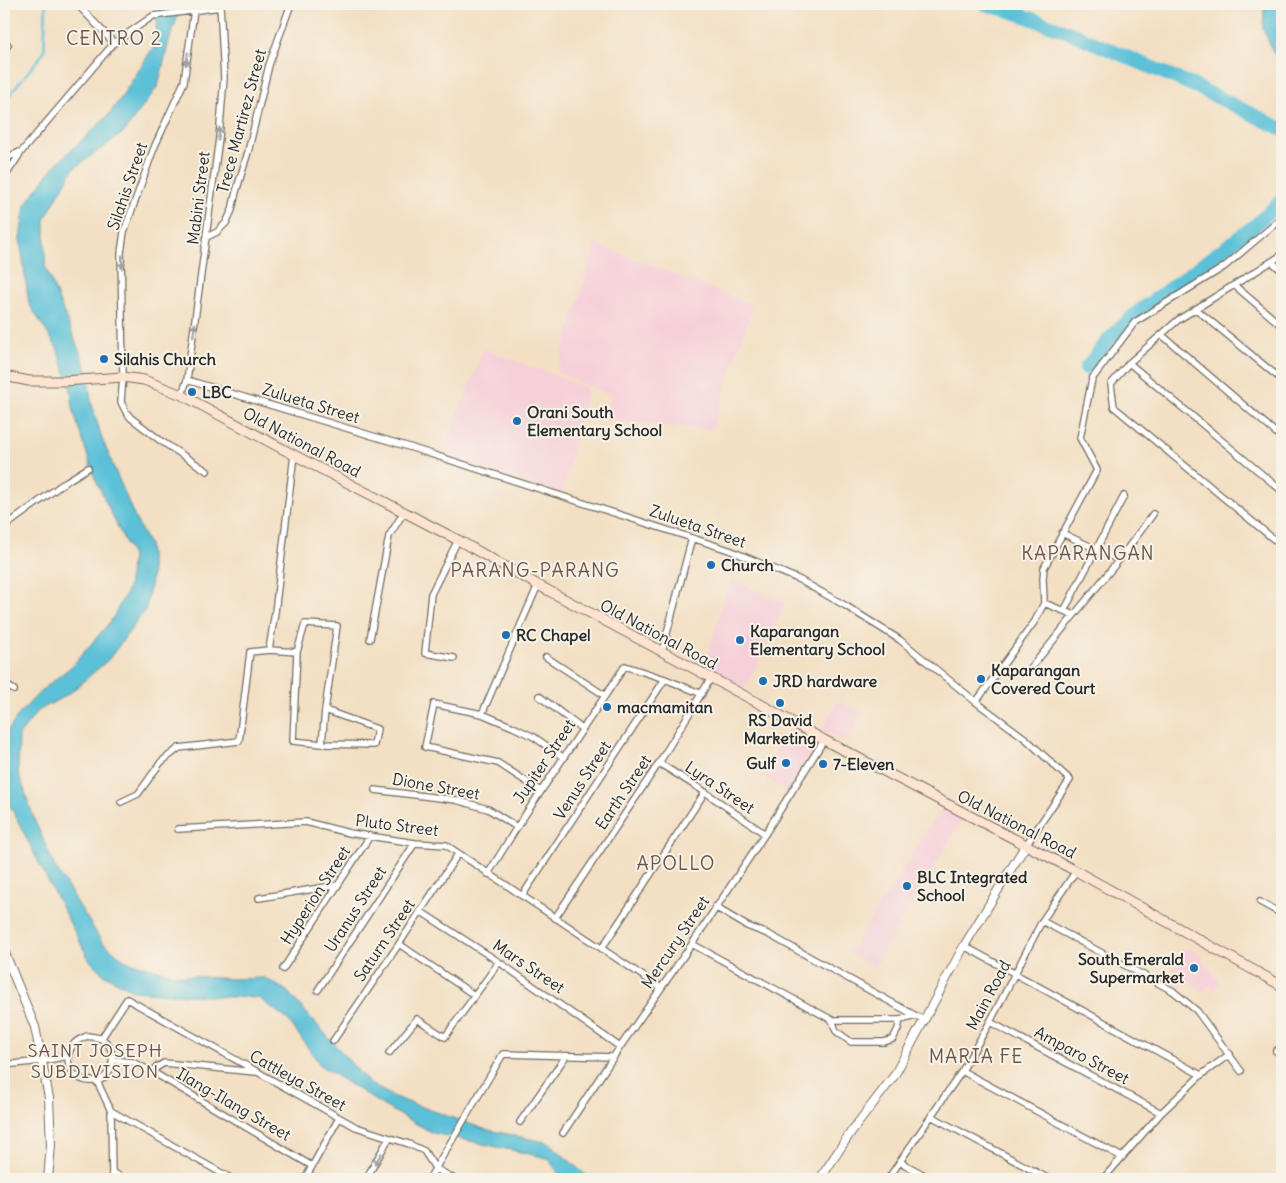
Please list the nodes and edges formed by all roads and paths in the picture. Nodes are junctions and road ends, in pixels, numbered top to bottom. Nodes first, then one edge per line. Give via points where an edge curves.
1 (77, 4) edge
2 (291, 4) edge
3 (220, 6) edge
4 (194, 10) junction
5 (4, 40) edge
6 (114, 43) junction
7 (4, 50) edge
8 (22, 151) junction
9 (4, 159) edge
10 (4, 178) edge
11 (1282, 218) edge
12 (207, 237) junction
13 (1282, 256) edge
14 (1272, 262) junction
15 (1282, 271) edge
16 (1234, 285) junction
17 (1196, 309) junction
18 (1282, 326) edge
19 (1162, 335) junction
20 (1129, 363) junction
21 (4, 376) edge
22 (123, 377) junction
23 (187, 380) junction
24 (1282, 380) edge
25 (182, 394) junction
26 (1282, 438) edge
27 (294, 455) junction
28 (88, 468) dead end
29 (207, 471) dead end
30 (1282, 491) edge
31 (1124, 496) dead end
32 (404, 512) junction
33 (1153, 514) dead end
34 (4, 527) edge
35 (1062, 533) junction
36 (692, 538) junction
37 (458, 540) junction
38 (1282, 546) edge
39 (1097, 549) junction
40 (1119, 560) junction
41 (538, 585) junction
42 (1044, 603) junction
43 (1064, 611) junction
44 (1074, 615) junction
45 (370, 639) dead end
46 (269, 650) junction
47 (297, 652) junction
48 (662, 652) junction
49 (546, 657) dead end
50 (454, 658) dead end
51 (1030, 669) dead end
52 (711, 678) junction
53 (665, 679) junction
54 (4, 684) edge
55 (14, 690) dead end
56 (702, 694) junction
57 (604, 695) junction
58 (539, 696) dead end
59 (976, 702) junction
60 (325, 710) junction
61 (482, 714) junction
62 (582, 729) junction
63 (824, 740) junction
64 (322, 744) junction
65 (564, 758) junction
66 (659, 763) junction
67 (375, 790) dead end
68 (541, 791) junction
69 (705, 792) junction
70 (121, 802) dead end
71 (517, 827) junction
72 (178, 829) dead end
73 (765, 834) junction
74 (370, 836) junction
75 (414, 843) junction
76 (1026, 845) junction
77 (458, 854) junction
78 (1076, 871) junction
79 (488, 874) junction
80 (338, 885) junction
81 (522, 896) junction
82 (259, 898) dead end
83 (1260, 902) dead end
84 (716, 907) junction
85 (420, 911) junction
86 (1281, 912) edge
87 (555, 918) junction
88 (1042, 921) junction
89 (399, 944) junction
90 (692, 944) junction
91 (964, 946) junction
92 (602, 948) junction
93 (4, 951) edge
94 (499, 962) junction
95 (283, 969) dead end
96 (1014, 973) junction
97 (1282, 986) edge
98 (662, 988) junction
99 (318, 990) dead end
100 (474, 994) junction
101 (916, 1016) junction
102 (832, 1020) junction
103 (900, 1020) junction
104 (925, 1020) junction
105 (990, 1022) junction
106 (102, 1039) junction
107 (333, 1041) dead end
108 (1282, 1046) edge
109 (620, 1047) junction
110 (1276, 1050) dead end
111 (389, 1053) dead end
112 (1230, 1054) junction
113 (68, 1056) junction
114 (566, 1056) junction
115 (614, 1057) junction
116 (113, 1060) junction
117 (42, 1061) junction
118 (4, 1064) edge
119 (151, 1071) junction
120 (962, 1071) junction
121 (1241, 1071) dead end
122 (257, 1072) junction
123 (1201, 1075) junction
124 (97, 1081) junction
125 (111, 1111) junction
126 (1161, 1114) junction
127 (931, 1116) junction
128 (339, 1118) junction
129 (520, 1122) dead end
130 (564, 1133) dead end
131 (389, 1138) junction
132 (1122, 1157) junction
133 (900, 1162) junction
134 (312, 1166) junction
135 (435, 1168) junction
136 (112, 1176) edge
137 (48, 1179) edge
138 (124, 1179) edge
139 (232, 1179) edge
140 (305, 1179) edge
141 (366, 1179) edge
142 (429, 1179) edge
143 (454, 1179) edge
144 (821, 1179) edge
145 (888, 1179) edge
146 (932, 1179) edge
147 (1050, 1179) edge
148 (1103, 1179) edge

1 - 6 street
2 - 12 street, Trece Martirez Street via 269,65 232,210 226,223
3 - 4 street
12 -> 3 street, Mabini Street via 224,78
4 - 6 street via 153,16
4 -> 22 street, Silahis Street via 184,82 154,148 124,232
5 - 7 street via 8,45
6 - 8 street
8 - 9 street
8 - 10 street
11 - 35 street via 1224,267 1135,322 1092,379 1080,438 1097,470
23 -> 12 street, Mabini Street
13 - 14 street
14 - 15 street
14 - 16 street
16 - 17 street
16 - 18 street
17 - 19 street
17 - 24 street
19 - 20 street
19 - 26 street
20 - 30 street
20 - 38 street via 1111,384 1114,407
21 - 22 main road, Old National Road via 29,382
22 - 25 main road, Old National Road via 144,380
22 - 29 street, Silahis Street via 121,402 126,412 161,441
23 - 25 street, Mabini Street
23 - 36 street, Zulueta Street
25 - 27 main road, Old National Road
27 - 32 main road, Old National Road
27 - 46 street
28 - 34 street
31 - 39 street
32 - 37 main road, Old National Road
32 - 45 street via 389,536
33 - 40 street
35 - 39 street
35 - 42 street via 1044,568
36 - 48 street
36 - 59 street, Zulueta Street via 798,579 846,606 900,640
37 - 41 main road, Old National Road
37 - 50 street via 431,594 425,653
39 - 40 street
39 - 43 street
40 - 44 street
41 - 48 main road, Old National Road
41 - 61 street
42 - 43 street
42 - 59 street
43 - 44 street
44 - 51 street
46 - 47 street
46 - 70 street via 250,652 239,741 179,748 161,762 138,794
47 - 60 street via 305,624 337,626
47 - 64 street via 293,741
48 - 52 main road, Old National Road
49 - 57 street
52 - 56 street, Earth Street
52 - 63 main road, Old National Road
53 - 56 street
53 - 57 street, Jupiter Street via 625,666
53 - 81 street, Venus Street
54 - 55 street
56 - 66 street, Earth Street
57 - 62 street, Jupiter Street
58 - 62 street
59 - 76 street, Zulueta Street via 1026,739 1070,780
60 - 64 street
60 - 64 street via 376,728 374,745
61 - 65 street via 534,737
61 - 68 street via 434,704 425,747 498,763
62 - 65 street, Jupiter Street
63 - 73 street, Mercury Street
63 - 76 main road, Old National Road
65 - 68 street, Jupiter Street
66 - 69 street, Lyra Street
66 - 87 street, Earth Street
67 - 71 street, Dione Street via 456,800 488,809
68 - 71 street, Jupiter Street
69 - 73 street, Lyra Street
69 - 92 street
71 - 79 street, Jupiter Street
72 - 74 street, Pluto Street via 306,822
73 - 84 street, Mercury Street
74 - 75 street, Pluto Street
74 - 80 street, Hyperion Street
75 - 77 street, Pluto Street via 446,845
75 - 99 street, Uranus Street
76 - 78 main road, Old National Road
76 - 91 street
77 - 79 street, Pluto Street
77 - 85 street, Saturn Street
78 - 88 street, Main Road
78 - 97 main road, Old National Road
79 - 81 street, Pluto Street
80 - 82 street
80 - 95 street, Hyperion Street
81 - 87 street, Pluto Street
83 - 86 street
84 - 90 street, Mercury Street
84 - 101 street
85 - 89 street, Saturn Street
85 - 94 street, Mars Street
87 - 92 street, Pluto Street
88 - 96 street, Main Road
88 - 112 street via 1173,991 1197,1011
89 - 100 street
89 - 107 street, Saturn Street
90 - 98 street, Mercury Street
90 - 102 street
91 - 96 street
91 - 104 street
92 - 98 street, Pluto Street
93 - 117 street via 35,1027
94 - 100 street
94 - 109 street, Mars Street
96 - 105 street, Main Road
96 - 123 street
98 - 109 street, Mercury Street
100 - 111 street via 445,1037 417,1019
101 - 103 street
101 - 104 street
102 - 103 street
102 - 103 street via 836,1031 851,1042 893,1039
104 - 144 street via 894,1076 851,1132
105 - 120 street, Main Road
105 - 126 street, Amparo Street
106 - 113 street via 87,1036 74,1043
106 - 116 street via 110,1048
106 - 122 street, Cattleya Street via 127,999
108 - 110 street
109 - 115 street, Mercury Street
112 - 121 street
112 - 123 street
113 - 117 street
113 - 124 street via 69,1067 75,1075
114 - 115 street
114 - 129 street
114 - 135 street via 503,1054
115 - 130 street, Mercury Street
116 - 119 street, Ilang-Ilang Street via 132,1062
116 - 124 street via 107,1074
117 - 118 street
117 - 137 street via 50,1107
119 - 122 street via 164,1063
119 - 134 street, Ilang-Ilang Street
120 - 127 street, Main Road
120 - 132 street
122 - 128 street, Cattleya Street
123 - 126 street
124 - 125 street
125 - 136 street
125 - 139 street
126 - 132 street
127 - 133 street, Main Road
127 - 147 street
128 - 131 street, Cattleya Street
128 - 134 street
131 - 135 street, Cattleya Street via 424,1151
131 -> 141 street
132 - 148 street
133 - 145 street, Main Road
133 - 146 street
134 - 140 street
135 - 142 street
135 - 143 street, Cattleya Street
136 - 138 street

